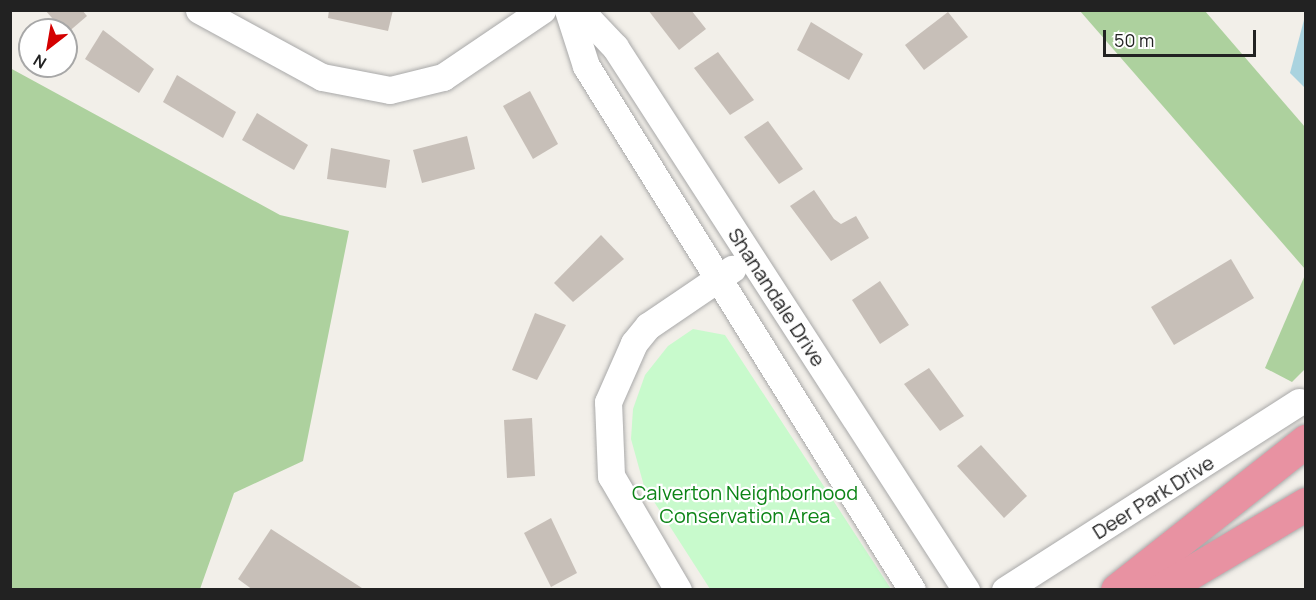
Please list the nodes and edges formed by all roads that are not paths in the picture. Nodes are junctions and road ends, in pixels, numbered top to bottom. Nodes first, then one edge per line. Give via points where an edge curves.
1 (199, 10) edge
2 (542, 10) edge
3 (568, 10) edge
4 (580, 10) edge
5 (751, 256) junction
6 (718, 278) junction
7 (1299, 402) dead end
8 (1305, 441) edge
9 (1305, 504) edge
10 (678, 590) edge
11 (912, 590) edge
12 (966, 590) edge
13 (1005, 590) edge
14 (1117, 590) edge
15 (1161, 590) edge

1 - 2 street via 322,77 390,90 443,77
3 - 6 street, Shanandale Drive via 586,66
4 - 5 street, Shanandale Drive via 615,47
5 - 6 street
5 - 12 street, Shanandale Drive
6 - 10 street via 641,334 608,402 610,476
6 - 11 street, Shanandale Drive
7 - 13 street, Deer Park Drive
8 - 14 highway
9 - 15 highway

